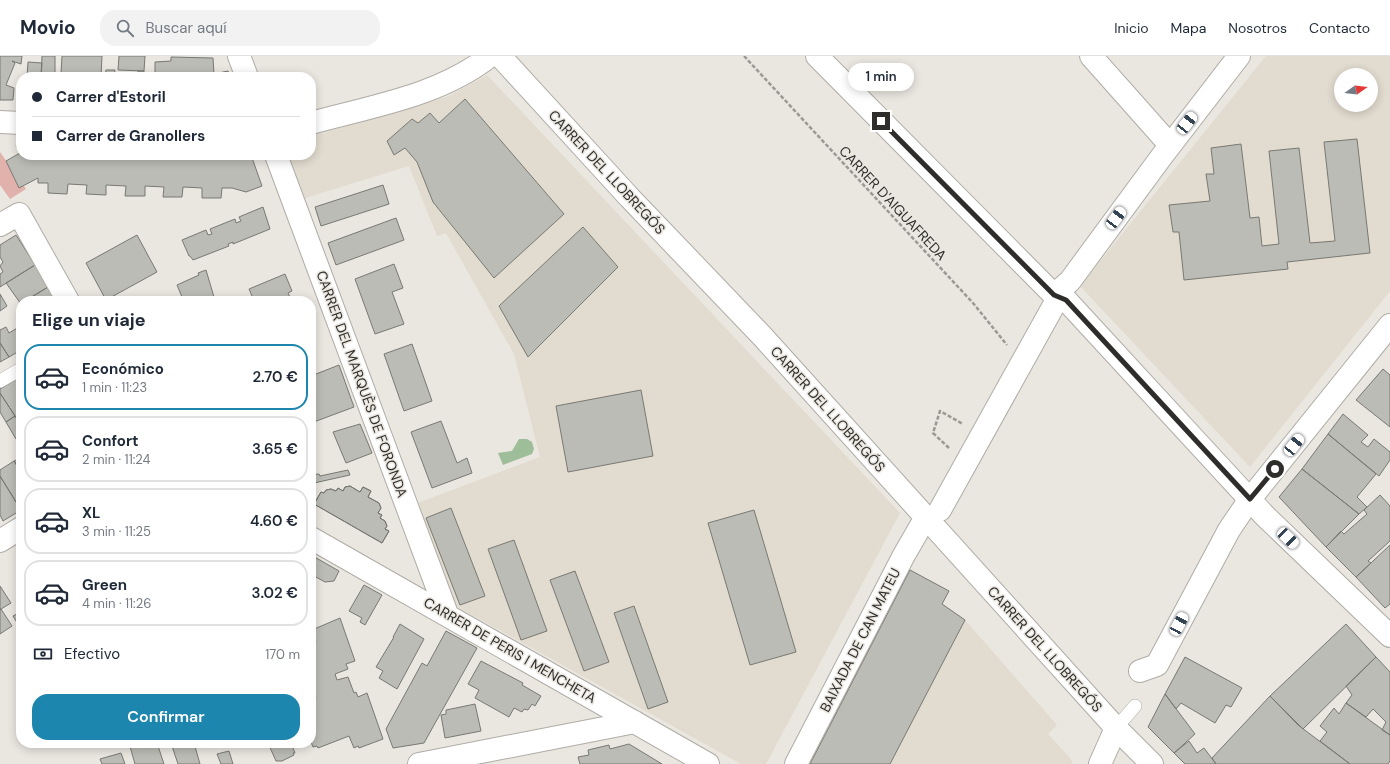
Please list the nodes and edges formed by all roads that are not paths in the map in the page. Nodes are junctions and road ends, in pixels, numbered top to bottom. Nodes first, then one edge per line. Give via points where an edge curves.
1 (239, 56) edge
2 (490, 56) edge
3 (500, 56) edge
4 (817, 56) edge
5 (1091, 56) edge
6 (1239, 56) edge
7 (245, 72) edge
8 (0, 122) edge
9 (316, 122) edge
10 (16, 123) edge
11 (1170, 145) junction
12 (278, 160) edge
13 (0, 225) edge
14 (65, 296) edge
15 (1054, 300) junction
16 (1390, 325) edge
17 (16, 372) edge
18 (0, 381) edge
19 (1250, 499) junction
20 (933, 514) junction
21 (16, 531) edge
22 (0, 541) edge
23 (316, 541) edge
24 (447, 614) junction
25 (1390, 636) edge
26 (1140, 671) dead end
27 (1136, 706) dead end
28 (635, 722) junction
29 (1116, 728) junction
30 (419, 764) edge
31 (708, 764) edge
32 (796, 764) edge
33 (1100, 764) edge
34 (1152, 764) edge

1 - 7 street
2 - 9 street via 471,71 442,86
3 - 20 street, CARRER DEL LLOBREGÓS via 629,197
4 - 15 street
5 - 11 street
6 - 11 street, BAIXADA DE CAN MATEU
8 - 10 street
11 - 15 street, BAIXADA DE CAN MATEU
12 - 24 street, CARRER DEL MARQUÈS DE FORONDA
13 - 14 street via 19,214
15 - 19 street via 1066,300
15 - 20 street, BAIXADA DE CAN MATEU via 1034,341
16 - 19 street
17 - 18 lane
19 - 25 street
19 - 26 street via 1229,530 1157,665
20 - 29 street, CARRER DEL LLOBREGÓS
20 - 32 street, BAIXADA DE CAN MATEU via 904,556
21 - 22 street
23 - 24 street, CARRER DE PERIS I MENCHETA
24 - 28 street, CARRER DE PERIS I MENCHETA
27 - 29 lane
28 - 30 street
28 - 31 street, CARRER DE PERIS I MENCHETA
29 - 33 street
29 - 34 street, CARRER DEL LLOBREGÓS

